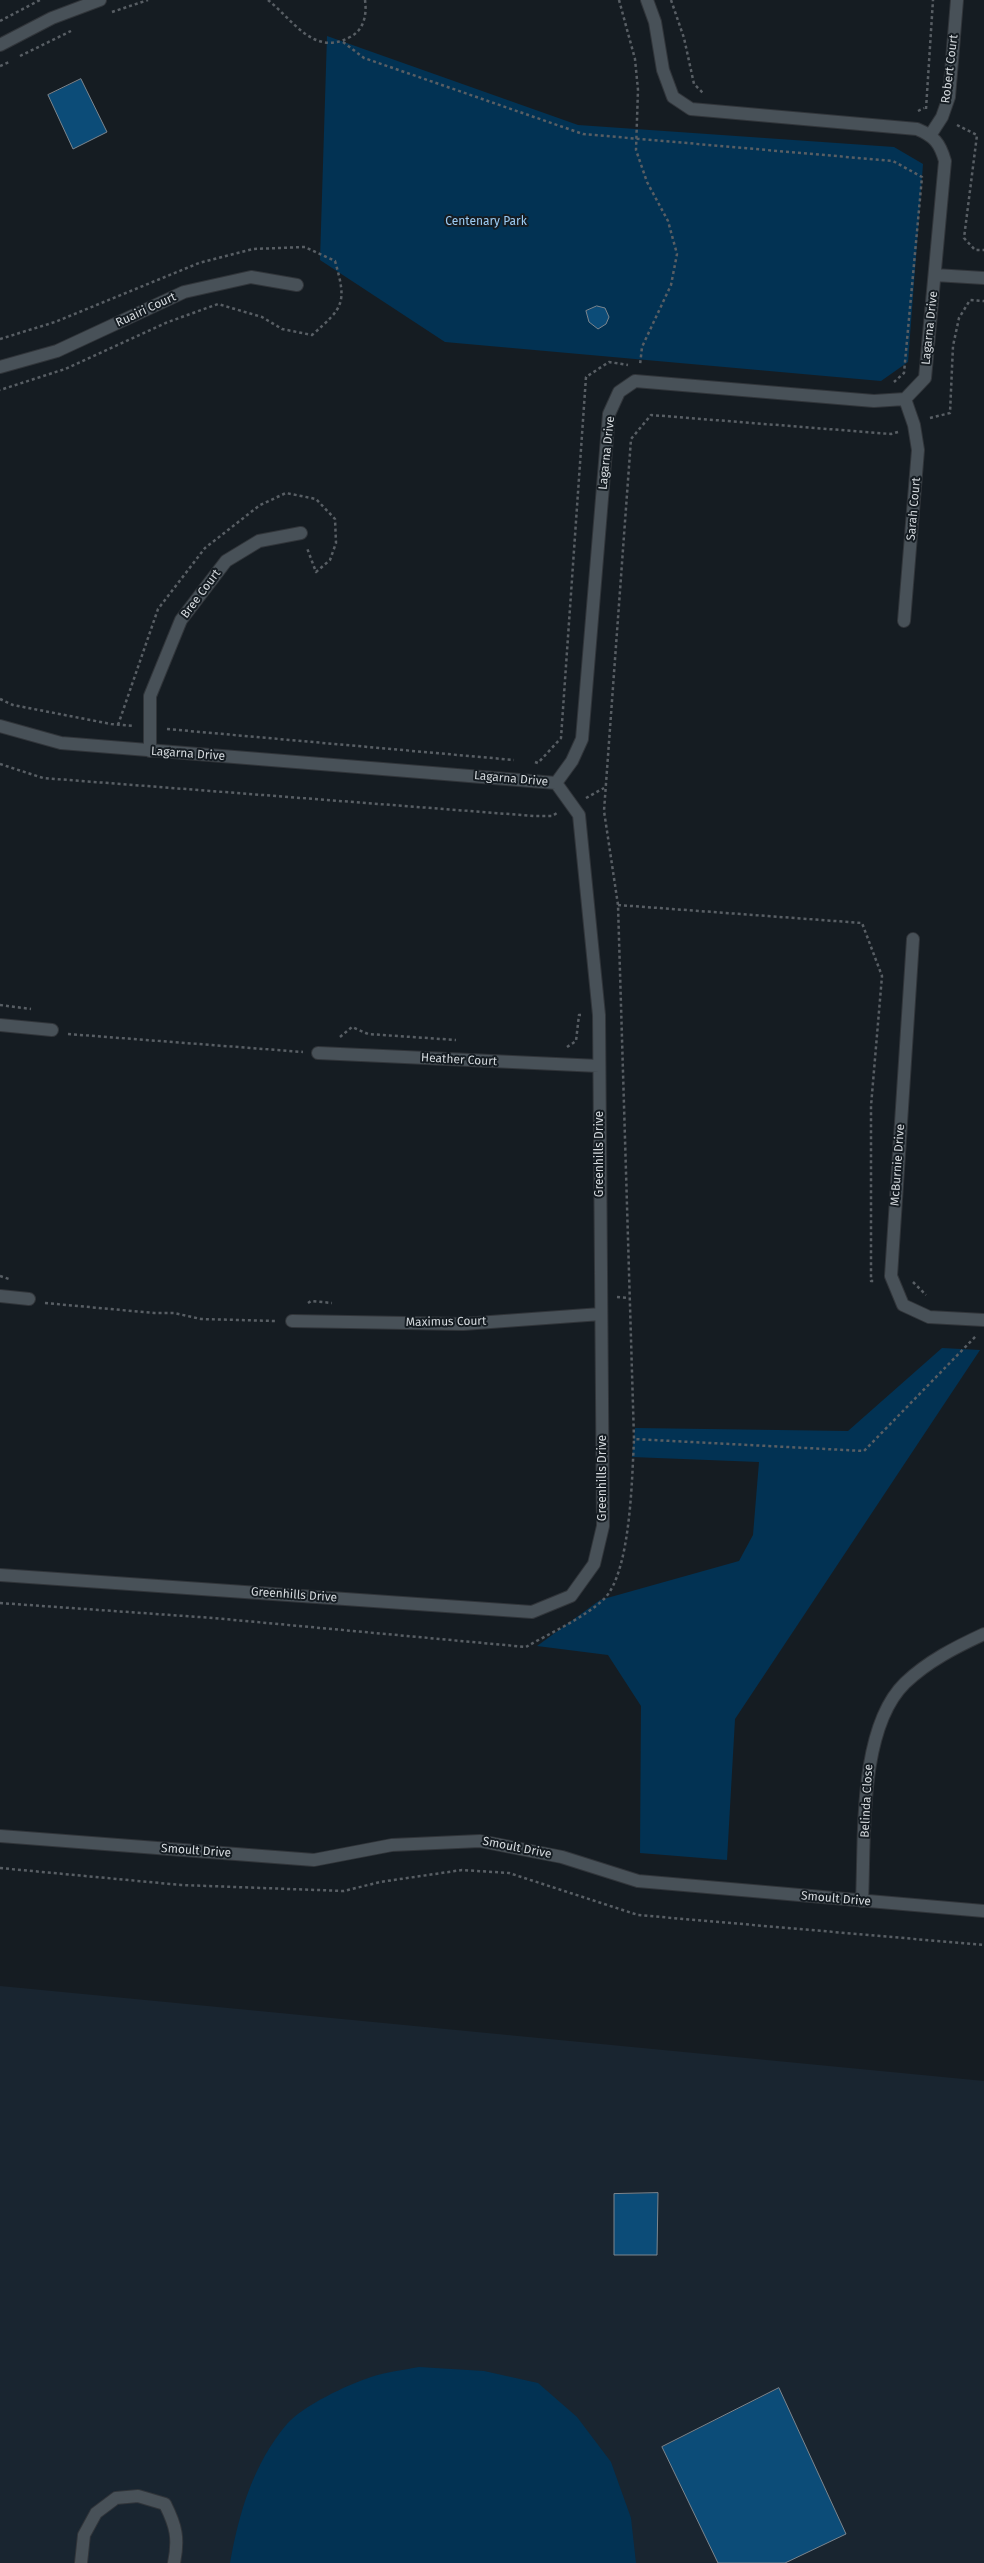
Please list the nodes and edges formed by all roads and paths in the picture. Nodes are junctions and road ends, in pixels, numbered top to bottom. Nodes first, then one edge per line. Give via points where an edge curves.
1 (40, 0) edge
2 (100, 0) edge
3 (148, 0) edge
4 (268, 0) edge
5 (365, 0) edge
6 (619, 0) edge
7 (647, 0) edge
8 (671, 0) edge
9 (957, 0) edge
10 (108, 14) dead end
11 (0, 21) edge
12 (76, 29) dead end
13 (343, 42) junction
14 (0, 45) edge
15 (18, 57) dead end
16 (12, 60) dead end
17 (0, 66) edge
18 (706, 95) dead end
19 (924, 108) dead end
20 (917, 111) dead end
21 (931, 134) junction
22 (637, 138) junction
23 (935, 274) junction
24 (984, 278) edge
25 (297, 285) dead end
26 (984, 301) edge
27 (632, 366) dead end
28 (0, 367) edge
29 (647, 368) dead end
30 (892, 383) dead end
31 (905, 399) junction
32 (914, 425) junction
33 (301, 533) dead end
34 (904, 621) dead end
35 (0, 699) edge
36 (0, 726) edge
37 (150, 728) junction
38 (150, 751) junction
39 (522, 761) dead end
40 (530, 762) dead end
41 (0, 764) edge
42 (556, 783) junction
43 (604, 788) junction
44 (572, 805) junction
45 (618, 905) junction
46 (913, 939) dead end
47 (0, 1025) edge
48 (52, 1030) dead end
49 (318, 1053) dead end
50 (599, 1066) junction
51 (893, 1281) junction
52 (0, 1296) edge
53 (928, 1297) dead end
54 (29, 1299) dead end
55 (601, 1314) junction
56 (981, 1320) edge
57 (292, 1321) dead end
58 (0, 1575) edge
59 (984, 1634) edge
60 (0, 1836) edge
61 (0, 1868) edge
62 (862, 1901) junction
63 (984, 1911) edge
64 (984, 1945) edge
65 (81, 2563) edge
66 (174, 2563) edge

1 - 11 path
2 - 14 street via 52,18
3 - 10 path
4 - 13 path via 310,39 327,44
5 - 13 path via 366,19 356,34
6 - 22 path via 635,59 638,90 635,119
7 - 21 street via 655,22 663,70 673,97 691,108 918,129
8 - 18 path via 684,38 694,84
9 - 21 street, Robert Court via 949,97 942,117
12 - 15 path
13 - 22 path via 364,58 583,134
16 - 17 path
19 - 20 path
21 - 23 street, Lagarna Drive via 941,145 945,160
22 - 29 path via 636,150 647,182 668,221 677,254 671,285 642,348 639,367
22 - 30 path via 893,161 922,177 904,374
23 - 24 street
23 - 31 street, Lagarna Drive via 925,378
25 - 28 street, Ruairi Court via 251,277 184,292 58,351
26 - 32 path via 970,300 959,318 953,346 950,413
27 - 40 path via 609,362 586,377 560,738 538,763
31 - 32 street, Sarah Court
31 - 42 street, Lagarna Drive via 874,401 636,381 619,392 609,414 582,739 572,762
32 - 34 street, Sarah Court via 918,450
32 - 43 path via 891,434 651,415 631,439
33 - 37 street, Bree Court via 259,541 226,561 181,620 150,696
35 - 37 path via 13,706 103,723
36 - 38 street, Lagarna Drive via 61,743
37 - 38 street, Bree Court
37 - 39 path
38 - 42 street, Lagarna Drive
41 - 44 path via 43,778 534,816 552,816
42 - 44 street, Greenhills Drive
43 - 44 path
43 - 45 path via 604,811
44 - 50 street, Greenhills Drive via 580,823 598,1015
45 - 51 path via 862,923 882,976 871,1106 871,1282
45 - 56 path via 634,1439 864,1451 976,1338
46 - 51 street, McBurnie Drive via 891,1276
47 - 48 street
49 - 50 street, Heather Court
50 - 55 street, Greenhills Drive
51 - 53 path via 914,1282
51 - 56 street, McBurnie Drive via 903,1305 929,1317
52 - 54 street
55 - 57 street, Maximus Court via 463,1324
55 - 58 street, Greenhills Drive via 603,1526 594,1564 571,1596 532,1612
59 - 62 street, Belinda Close via 941,1655 904,1684 883,1716 869,1761
60 - 62 street, Smoult Drive via 314,1860 392,1846 480,1841 562,1857 638,1881
61 - 64 path via 181,1885 344,1891 380,1882 462,1870 509,1873 638,1915
62 - 63 street, Smoult Drive
65 - 66 street via 84,2535 96,2513 116,2498 138,2496 165,2504 176,2526 177,2550

